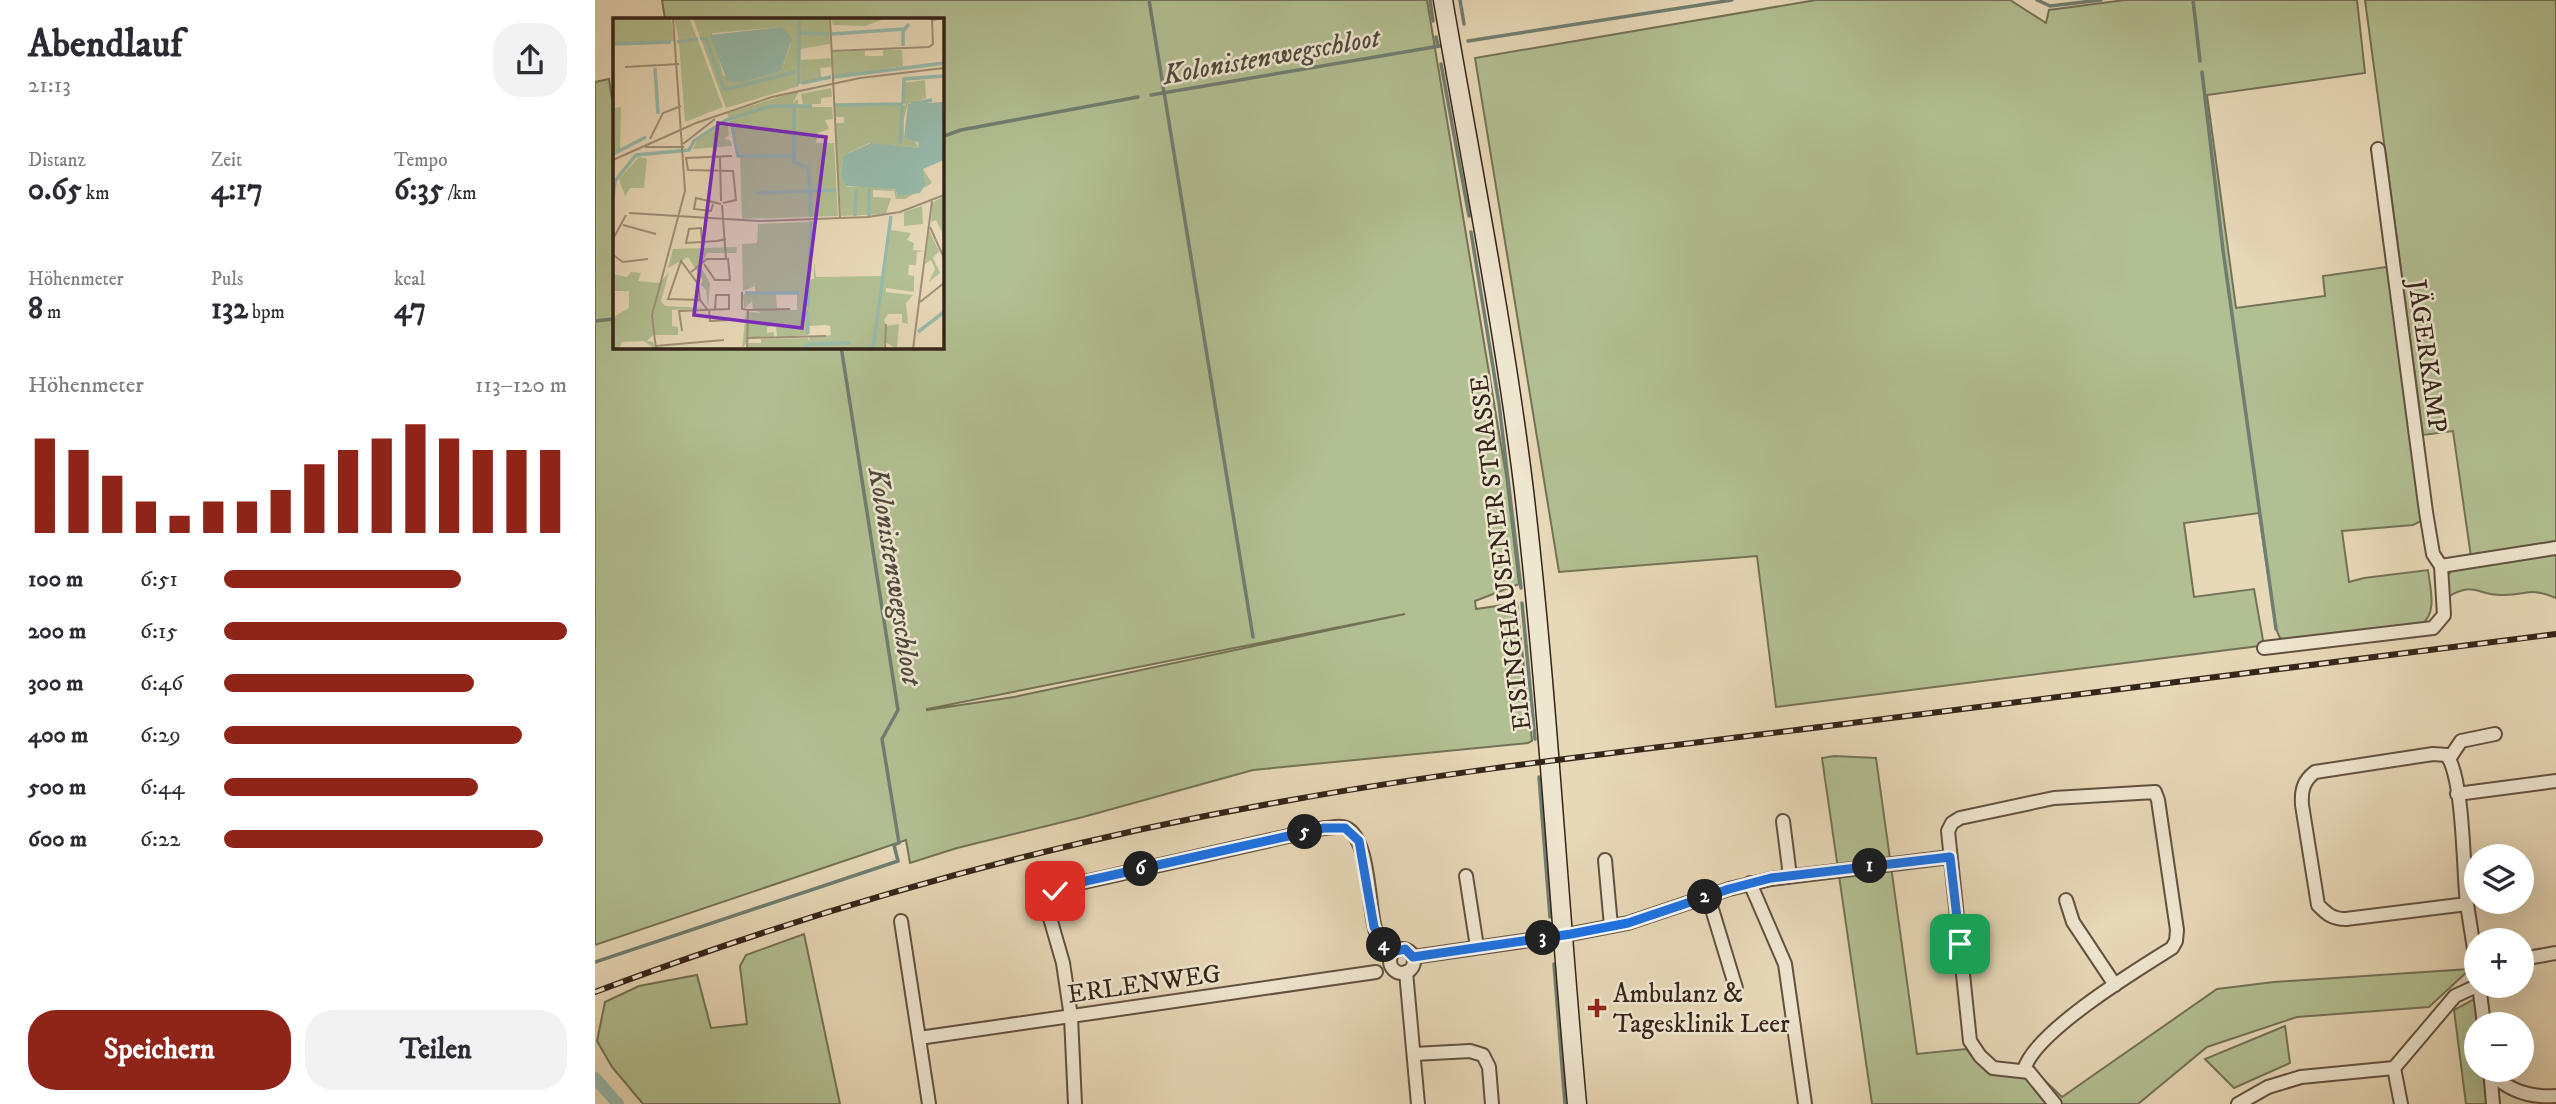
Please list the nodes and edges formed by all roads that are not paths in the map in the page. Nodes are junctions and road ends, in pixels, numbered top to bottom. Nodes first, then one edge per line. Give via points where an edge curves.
1 (1443, 0) edge
2 (2378, 149) dead end
3 (2556, 548) edge
4 (2441, 566) junction
5 (2264, 648) dead end
6 (2495, 734) dead end
7 (2448, 757) junction
8 (2556, 781) edge
9 (2458, 794) junction
10 (1783, 821) dead end
11 (1950, 857) junction
12 (1605, 860) dead end
13 (2464, 867) edge
14 (1466, 876) dead end
15 (1790, 876) junction
16 (1750, 883) junction
17 (1708, 896) junction
18 (2066, 900) dead end
19 (2464, 904) edge
20 (901, 921) dead end
21 (1611, 926) junction
22 (1562, 935) junction
23 (1477, 947) junction
24 (1393, 952) junction
25 (2556, 953) edge
26 (2534, 956) edge
27 (1413, 957) junction
28 (1376, 972) dead end
29 (1406, 972) junction
30 (2115, 985) junction
31 (1736, 988) dead end
32 (2464, 992) edge
33 (1071, 1017) junction
34 (919, 1038) junction
35 (1415, 1054) junction
36 (2394, 1068) junction
37 (2024, 1070) junction
38 (2492, 1082) edge
39 (2502, 1082) edge
40 (2556, 1096) edge
41 (929, 1104) edge
42 (1075, 1104) edge
43 (1418, 1104) edge
44 (1492, 1104) edge
45 (1577, 1104) edge
46 (1805, 1104) edge
47 (2055, 1104) edge
48 (2238, 1104) edge
49 (2401, 1104) edge
50 (2493, 1104) edge

1 - 22 street, EISINGHAUSENER STRASSE via 1524,488
2 - 4 street, JÄGERKAMP via 2426,512 2433,554
3 - 4 street
4 - 5 street, JÄGERKAMP via 2444,615 2433,628
6 - 7 street via 2461,741
7 - 9 street
7 - 19 street via 2433,754 2315,772 2301,791 2302,805 2318,905 2335,919
8 - 9 street
9 - 13 street
10 - 15 street
11 - 15 street
11 - 30 street via 1950,826 1976,812 2054,798 2155,792 2177,936 2172,948
11 - 37 street via 1970,1041 1993,1068
12 - 21 street
14 - 23 street
15 - 16 street
16 - 17 street
16 - 46 street via 1784,964
17 - 21 street
17 - 31 street
18 - 30 street via 2073,922
20 - 34 street
21 - 22 street
22 - 23 street
22 - 45 street, EISINGHAUSENER STRASSE
23 - 27 street
24 - 27 street via 1405,949
24 - 29 street via 1392,967
24 - 33 street via 1374,927 1359,841 1345,828 1324,828 1057,889 1048,916 1063,963
25 - 26 street
27 - 29 street
28 - 33 street, ERLENWEG
29 - 35 street
30 - 37 street via 2051,1034 2032,1053
32 - 36 street via 2455,996
33 - 34 street, ERLENWEG
33 - 42 street
34 - 41 street
35 - 43 street
35 - 44 street via 1470,1051 1483,1055 1489,1067
36 - 48 street via 2289,1080
36 - 49 street
37 - 47 street
38 - 50 street
39 - 40 street via 2524,1094

